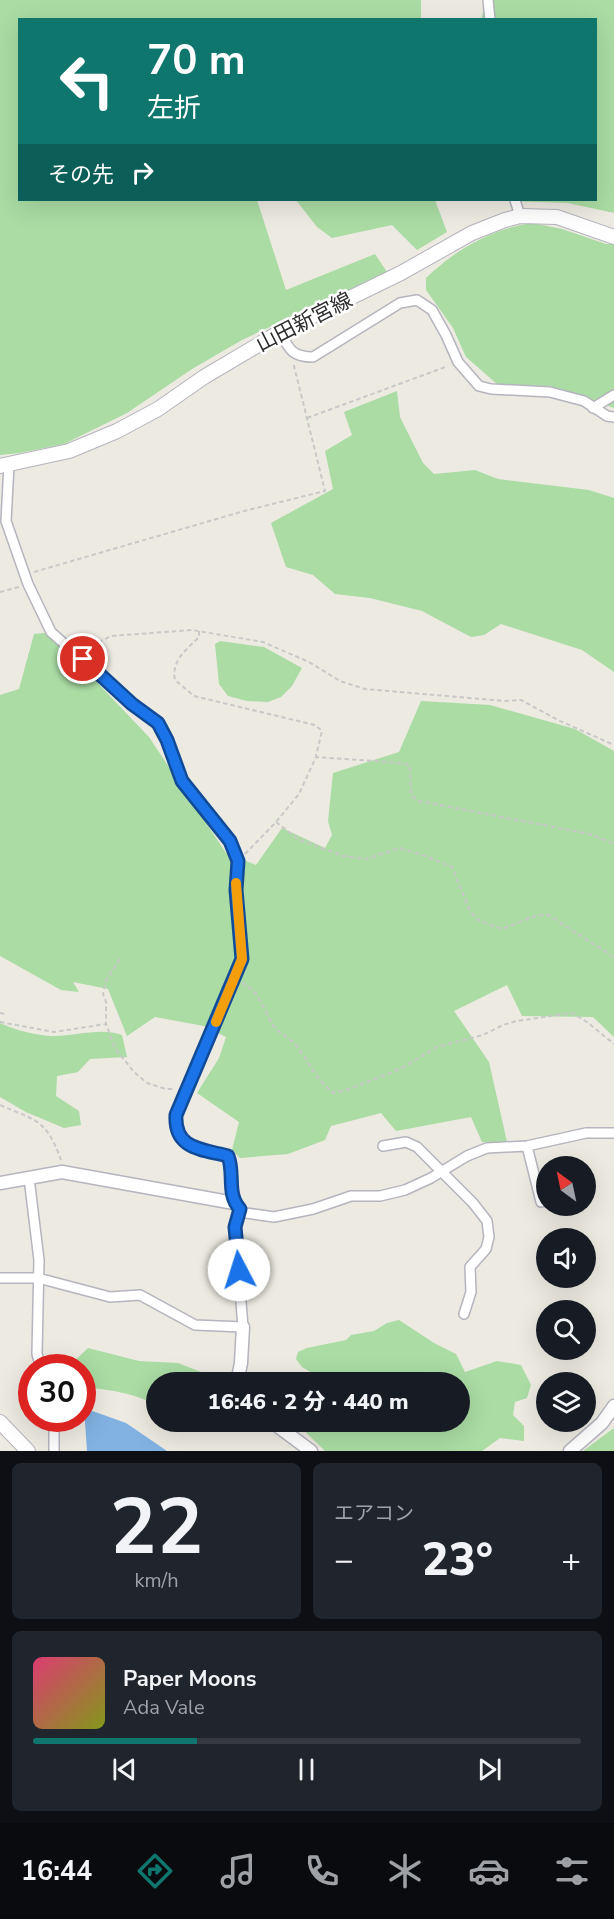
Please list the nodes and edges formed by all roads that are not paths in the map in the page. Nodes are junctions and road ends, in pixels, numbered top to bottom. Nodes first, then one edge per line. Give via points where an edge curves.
1 (488, 0) edge
2 (489, 18) edge
3 (515, 201) edge
4 (520, 216) junction
5 (614, 237) edge
6 (280, 332) junction
7 (614, 395) edge
8 (593, 408) junction
9 (614, 417) edge
10 (4, 465) edge
11 (614, 1133) edge
12 (383, 1146) dead end
13 (527, 1146) junction
14 (440, 1172) junction
15 (29, 1178) junction
16 (536, 1180) edge
17 (0, 1183) edge
18 (237, 1207) junction
19 (0, 1278) edge
20 (38, 1278) junction
21 (464, 1314) dead end
22 (243, 1327) junction
23 (37, 1354) edge
24 (239, 1372) edge
25 (614, 1406) edge
26 (0, 1422) edge
27 (54, 1432) edge
28 (285, 1432) edge
29 (28, 1451) edge
30 (54, 1451) edge
31 (311, 1451) edge
32 (570, 1451) edge

1 - 2 street
3 - 4 street
4 - 5 main road, 山田新宮線 via 556,217
4 - 6 main road, 山田新宮線 via 472,233 401,273
6 - 8 street via 290,350 301,357 313,357 400,303 417,300 432,310 458,362 479,386 550,392 584,401
6 - 10 main road, 山田新宮線 via 117,431 69,451
7 - 8 street
8 - 9 street
10 - 18 street via 6,521 51,632 158,723 182,781 230,841 238,861 236,890 242,959 176,1115 176,1127 189,1146 228,1156
11 - 13 street via 586,1132
12 - 14 street via 406,1142 417,1147
13 - 14 street via 487,1148
13 - 16 street
14 - 18 street via 405,1190 381,1196 351,1196 274,1217
14 - 21 street via 487,1221 489,1237 486,1249 470,1268 471,1292
15 - 17 street
15 - 18 street via 62,1172
15 - 20 street
18 - 22 street
19 - 20 street
20 - 22 street via 110,1297 140,1295 195,1325
20 - 23 street
22 - 24 street
25 - 32 street via 602,1423
26 - 29 main road
27 - 30 street
28 - 31 street

